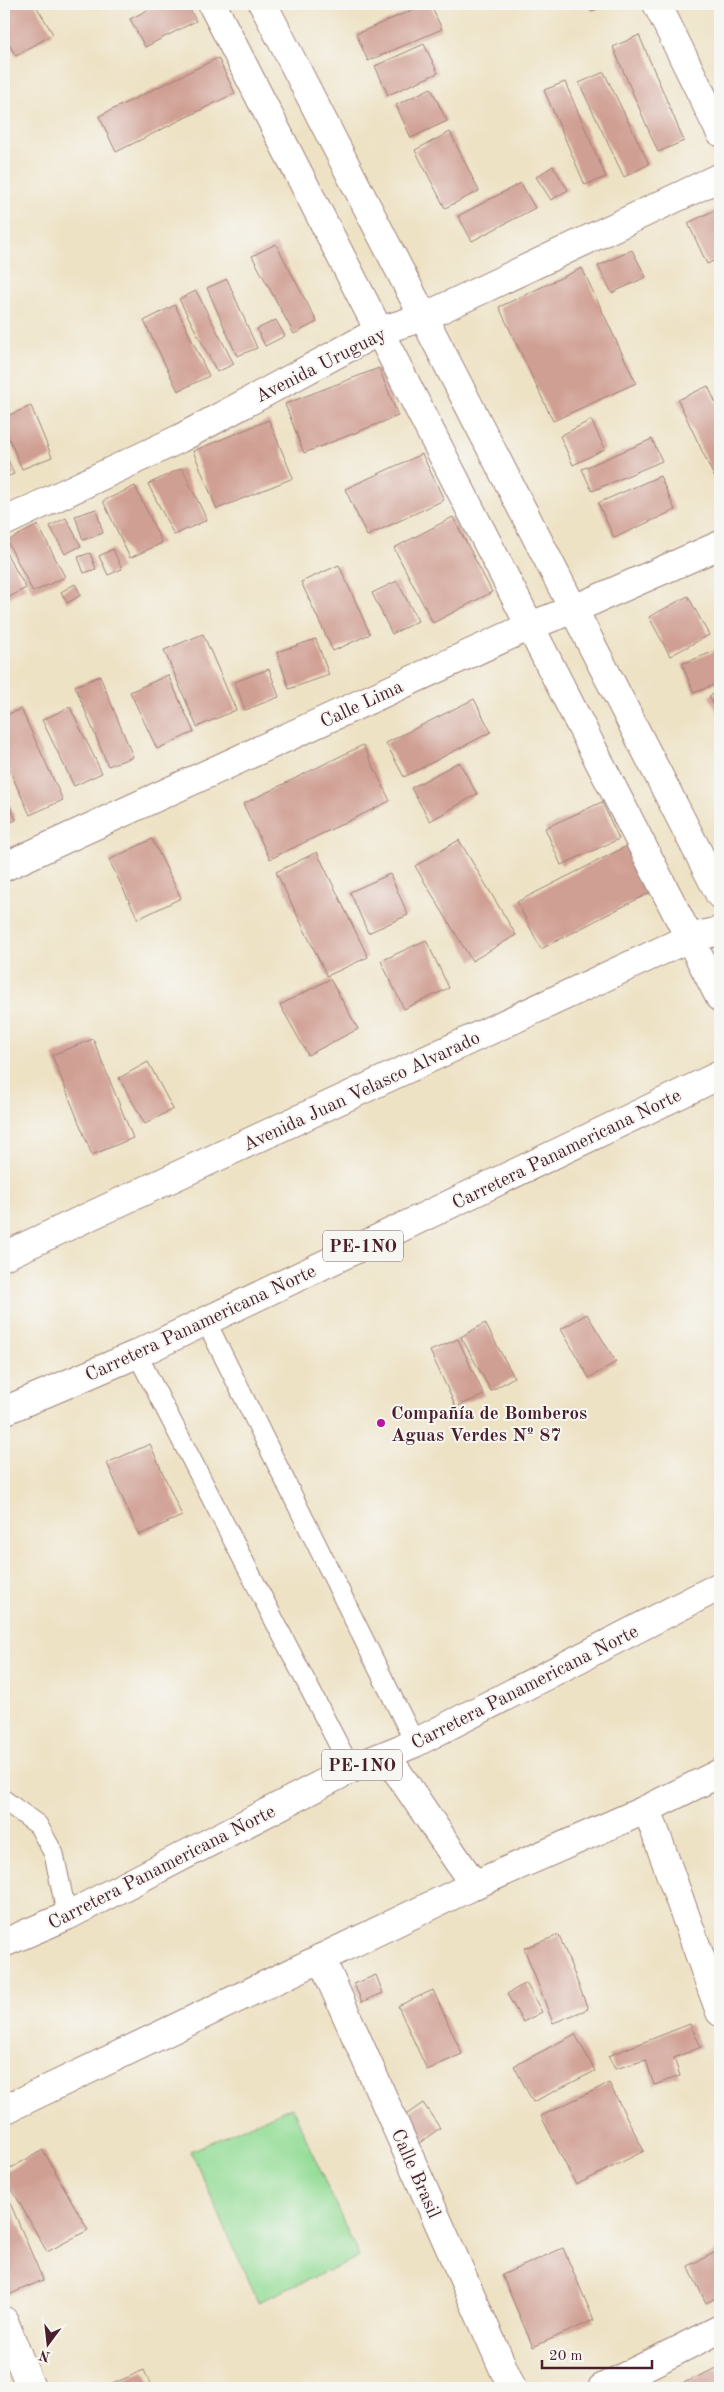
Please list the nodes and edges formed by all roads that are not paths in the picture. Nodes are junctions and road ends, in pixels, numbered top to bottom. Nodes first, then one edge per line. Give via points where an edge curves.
1 (212, 4) edge
2 (263, 4) edge
3 (656, 4) edge
4 (720, 132) edge
5 (720, 177) edge
6 (424, 317) junction
7 (379, 331) junction
8 (4, 522) edge
9 (720, 545) edge
10 (574, 609) junction
11 (530, 626) junction
12 (4, 867) edge
13 (720, 895) edge
14 (720, 931) edge
15 (690, 938) junction
16 (720, 998) edge
17 (720, 1074) edge
18 (4, 1256) edge
19 (206, 1321) junction
20 (137, 1354) junction
21 (4, 1411) edge
22 (720, 1586) edge
23 (414, 1742) junction
24 (386, 1755) junction
25 (350, 1769) junction
26 (720, 1773) edge
27 (4, 1800) edge
28 (648, 1809) junction
29 (474, 1885) junction
30 (67, 1916) junction
31 (4, 1943) edge
32 (321, 1958) junction
33 (720, 2012) edge
34 (4, 2110) edge
35 (4, 2321) edge
36 (720, 2329) edge
37 (31, 2388) edge
38 (512, 2388) edge
39 (602, 2388) edge

1 - 7 street
2 - 6 street
3 - 4 street
5 - 6 street, Avenida Uruguay
6 - 7 street, Avenida Uruguay
6 - 10 street
7 - 8 street, Avenida Uruguay via 179,439
7 - 11 street
9 - 10 street, Calle Lima
10 - 11 street, Calle Lima
10 - 13 street
11 - 12 street, Calle Lima
11 - 15 street
14 - 15 street, Avenida Juan Velasco Alvarado
15 - 16 street
15 - 18 street, Avenida Juan Velasco Alvarado
17 - 19 street, Carretera Panamericana Norte / PE-1NO
19 - 20 street, Carretera Panamericana Norte / PE-1NO
19 - 23 lane
20 - 21 street, Carretera Panamericana Norte / PE-1NO
20 - 25 lane
22 - 23 street, Carretera Panamericana Norte / PE-1NO
23 - 24 street, Carretera Panamericana Norte / PE-1NO
24 - 25 street, Carretera Panamericana Norte / PE-1NO
24 - 29 street
25 - 30 street, Carretera Panamericana Norte / PE-1NO
26 - 28 street
27 - 30 lane via 38,1824 54,1854
28 - 29 street
28 - 33 street
29 - 32 street
30 - 31 street, Carretera Panamericana Norte / PE-1NO
32 - 34 street
32 - 38 street, Calle Brasil
35 - 37 street
36 - 39 street

